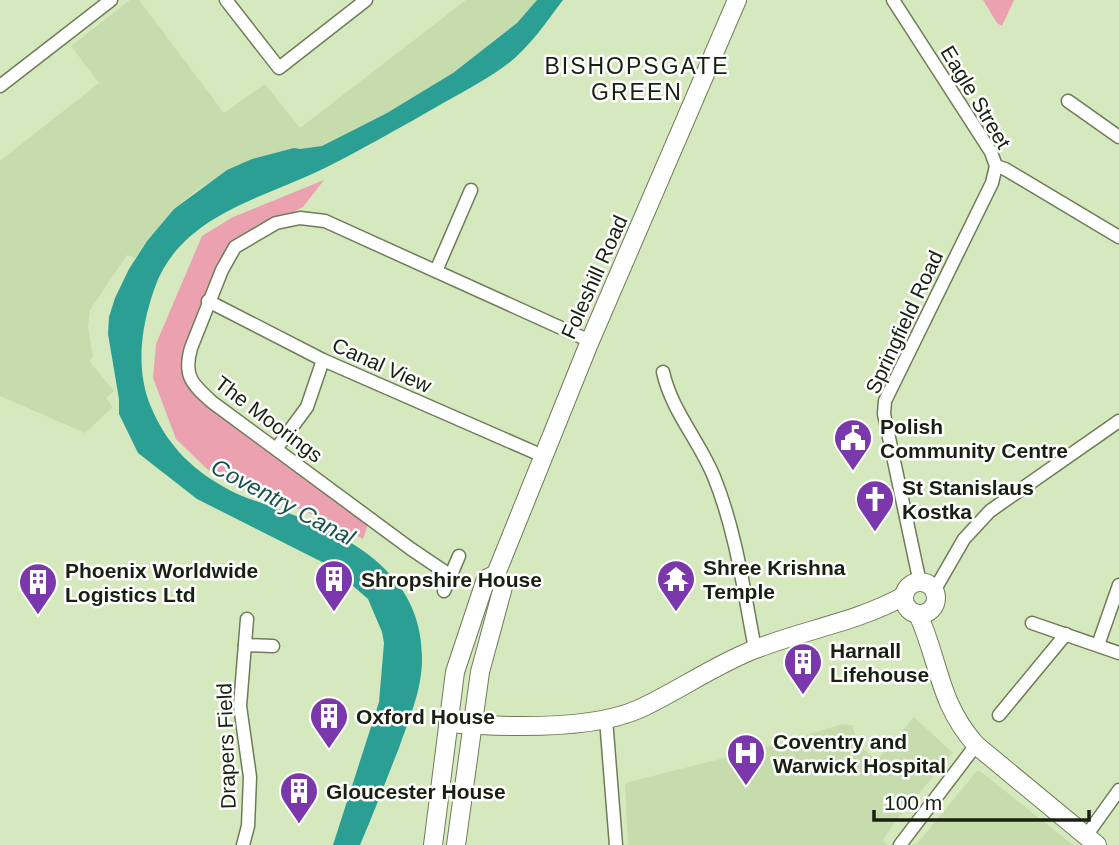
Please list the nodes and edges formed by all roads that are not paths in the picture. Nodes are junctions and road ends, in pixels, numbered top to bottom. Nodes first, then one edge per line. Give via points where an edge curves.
1 (111, 0) edge
2 (226, 0) edge
3 (366, 0) edge
4 (737, 0) edge
5 (892, 0) edge
6 (0, 86) edge
7 (1068, 101) dead end
8 (1119, 136) edge
9 (996, 166) junction
10 (471, 190) dead end
11 (1119, 237) edge
12 (436, 271) junction
13 (208, 301) junction
14 (590, 341) junction
15 (323, 360) junction
16 (663, 372) dead end
17 (1119, 421) edge
18 (276, 449) junction
19 (542, 456) junction
20 (459, 556) dead end
21 (496, 574) junction
22 (451, 576) junction
23 (1119, 584) edge
24 (927, 587) junction
25 (444, 592) dead end
26 (915, 607) junction
27 (247, 618) dead end
28 (1032, 623) dead end
29 (1066, 634) junction
30 (245, 645) junction
31 (1098, 645) junction
32 (274, 646) dead end
33 (755, 649) junction
34 (1119, 653) edge
35 (999, 715) dead end
36 (606, 719) junction
37 (447, 723) junction
38 (472, 725) junction
39 (976, 745) junction
40 (1119, 790) edge
41 (1091, 841) edge
42 (243, 845) edge
43 (433, 845) edge
44 (456, 845) edge
45 (617, 845) edge
46 (900, 845) edge

1 - 6 street
2 - 3 street via 279,68
4 - 14 main road, Foleshill Road
5 - 9 street, Eagle Street
7 - 8 street
9 - 11 street, Eagle Street
9 - 24 street, Springfield Road via 992,183 885,401 884,414
10 - 12 street
12 - 13 street, The Moorings via 325,221 300,218 276,223 235,247
12 - 14 street, The Moorings
13 - 15 street, Canal View
13 - 18 street, The Moorings via 188,358 190,381
14 - 19 main road, Foleshill Road
15 - 18 street via 307,407
15 - 19 street, Canal View
16 - 33 street via 668,394 710,467 729,517
17 - 24 street via 990,511
18 - 22 street, The Moorings
19 - 21 main road, Foleshill Road
20 - 22 street
21 - 37 main road, Foleshill Road via 486,579 456,672
21 - 38 main road, Foleshill Road via 503,587 488,635
22 - 25 street
23 - 31 street
24 - 26 main road via 935,603
24 - 26 main road via 909,587
26 - 33 main road via 883,608
26 - 39 main road via 949,705
27 - 30 street, Drapers Field
28 - 29 street
29 - 31 street
29 - 35 street
30 - 32 street
30 - 42 street, Drapers Field via 240,716 250,777
31 - 34 street
33 - 36 main road via 639,709
36 - 38 main road via 506,727
36 - 45 street
37 - 38 main road
37 - 43 main road, Foleshill Road
38 - 44 main road, Foleshill Road
39 - 41 main road
39 - 46 street
40 - 41 street

